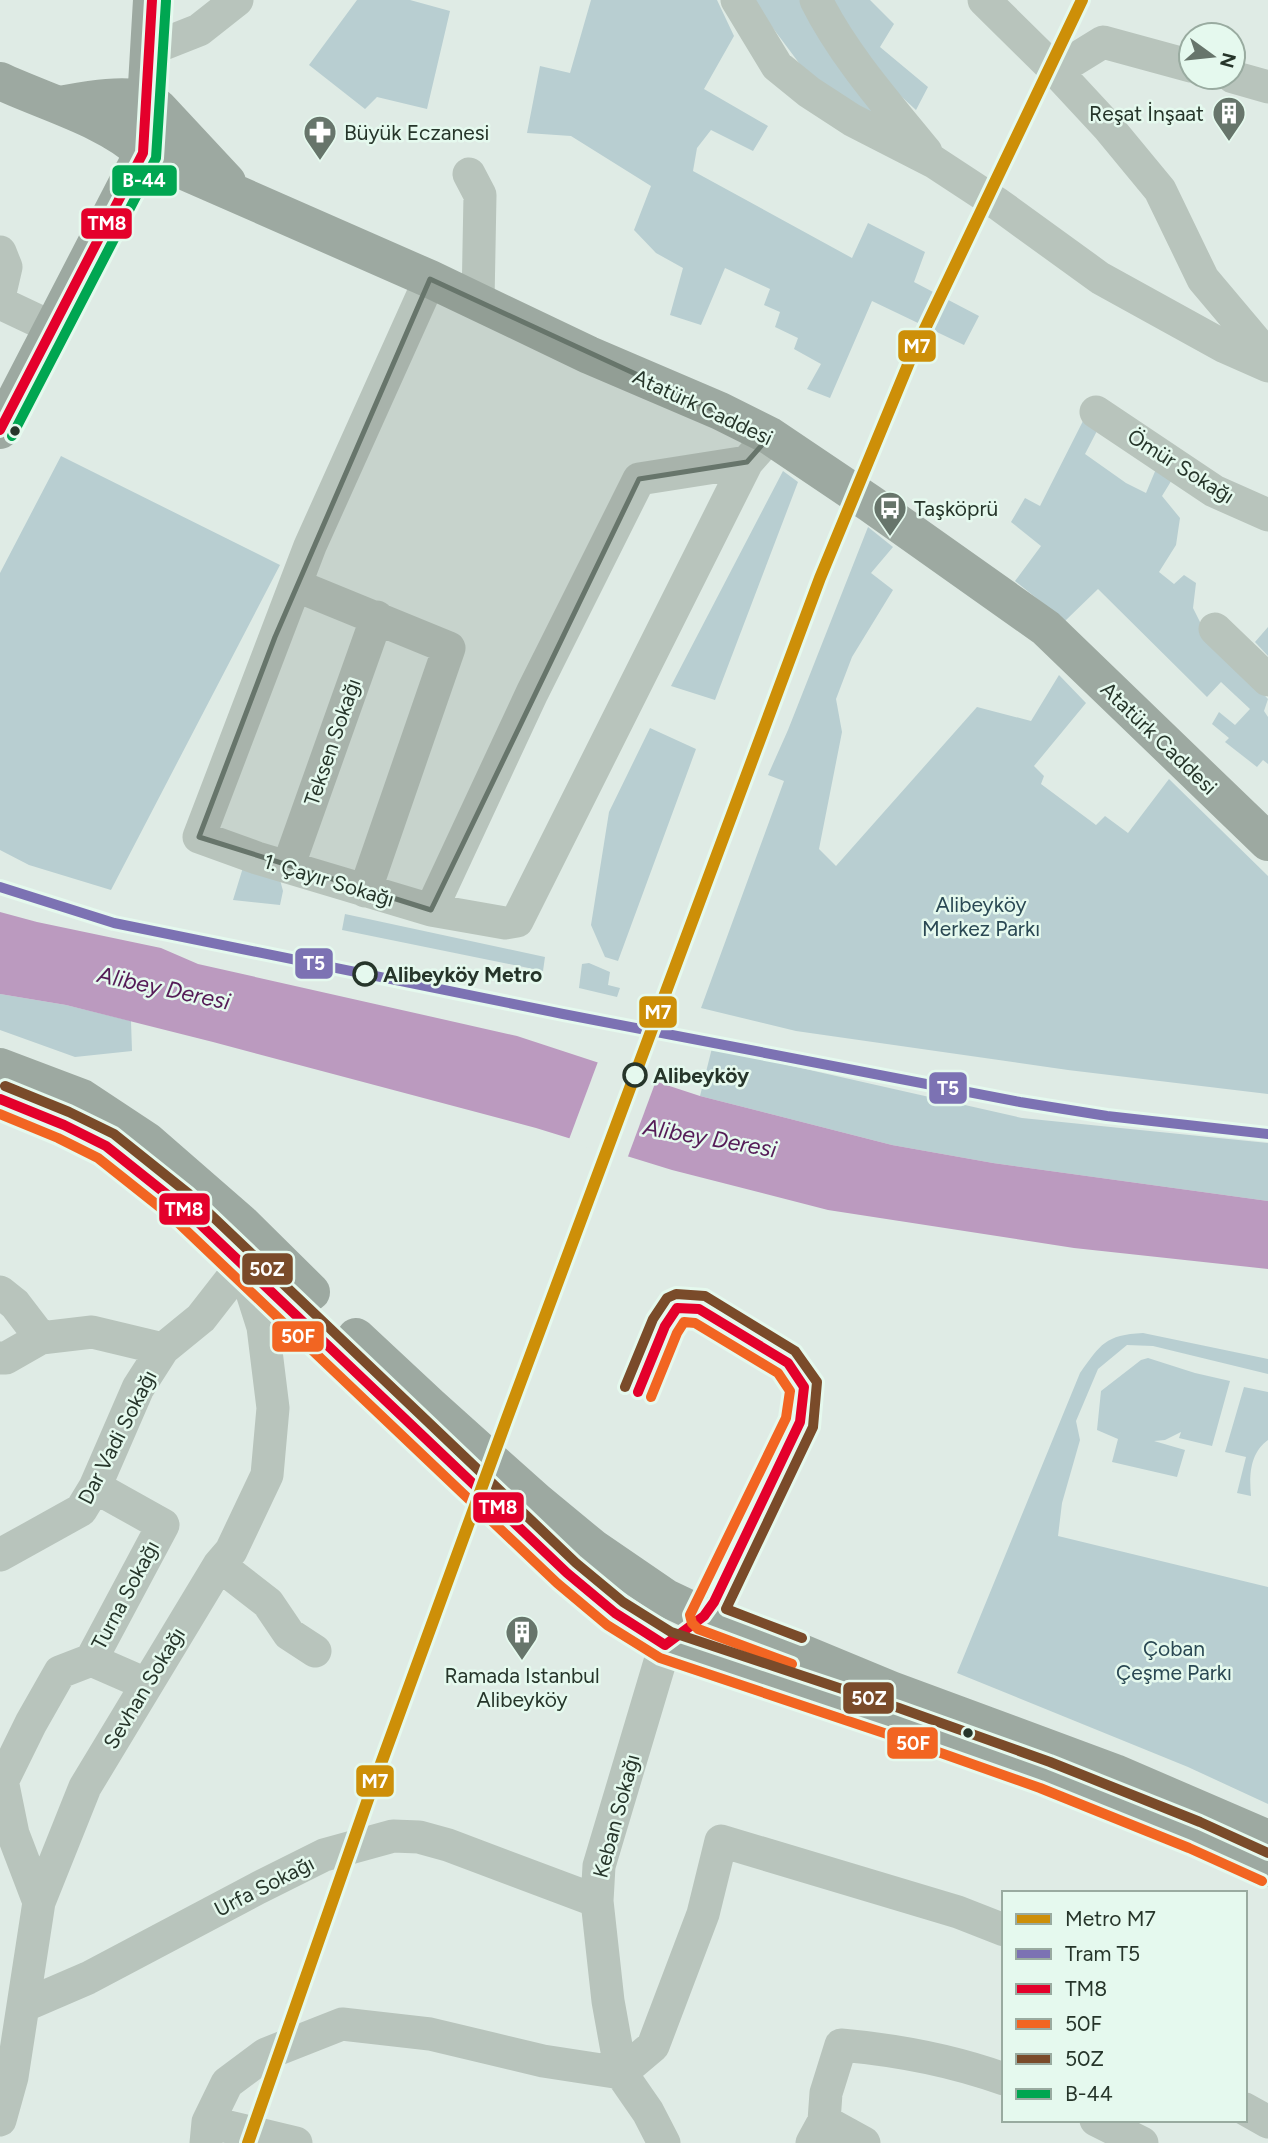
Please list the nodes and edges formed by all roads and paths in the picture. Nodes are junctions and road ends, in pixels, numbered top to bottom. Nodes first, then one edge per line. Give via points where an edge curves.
1 (152, 0) edge
2 (237, 0) edge
3 (737, 0) edge
4 (816, 0) edge
5 (984, 0) edge
6 (151, 49) junction
7 (1177, 62) edge
8 (1056, 71) junction
9 (1247, 81) edge
10 (1268, 87) edge
11 (3, 88) edge
12 (148, 100) junction
13 (59, 105) junction
14 (144, 153) junction
15 (934, 162) junction
16 (469, 174) dead end
17 (241, 196) junction
18 (0, 252) edge
19 (430, 279) junction
20 (0, 293) edge
21 (478, 302) junction
22 (0, 303) edge
23 (53, 328) junction
24 (1268, 356) edge
25 (1268, 366) edge
26 (1096, 412) dead end
27 (0, 430) edge
28 (759, 449) junction
29 (1268, 515) edge
30 (295, 585) junction
31 (377, 617) junction
32 (1215, 629) dead end
33 (1268, 680) edge
34 (1268, 842) edge
35 (288, 867) junction
36 (365, 891) junction
37 (431, 910) junction
38 (0, 1067) edge
39 (0, 1099) edge
40 (243, 1264) junction
41 (0, 1292) edge
42 (41, 1338) junction
43 (163, 1349) junction
44 (0, 1358) edge
45 (95, 1487) junction
46 (0, 1555) edge
47 (219, 1565) junction
48 (704, 1616) junction
49 (665, 1645) junction
50 (314, 1650) dead end
51 (90, 1660) junction
52 (146, 1684) junction
53 (1, 1785) edge
54 (1268, 1839) edge
55 (1268, 1868) edge
56 (597, 1901) junction
57 (39, 1902) junction
58 (1002, 1929) edge
59 (23, 2006) junction
60 (621, 2073) junction
61 (1002, 2079) edge
62 (1247, 2110) edge
63 (0, 2120) edge
64 (1100, 2122) edge
65 (1268, 2122) edge
66 (818, 2132) edge
67 (207, 2133) edge
68 (285, 2142) edge
69 (664, 2143) edge
70 (864, 2143) edge
71 (1142, 2143) edge

1 - 6 main road
2 - 6 street via 199,30
3 - 15 street via 777,66 852,120
4 - 15 street via 872,87
5 - 8 street
6 - 12 main road
7 - 8 street via 1103,42
8 - 24 street via 1160,190 1203,279
9 - 10 street
11 - 13 main road, Atatürk Caddesi
12 - 13 main road, Atatürk Caddesi
12 - 14 main road
12 - 17 main road, Atatürk Caddesi
13 - 14 main road, Atatürk Caddesi
14 - 17 main road, Atatürk Caddesi
14 - 23 main road
15 - 25 street via 1100,278
16 - 21 street via 480,195
17 - 19 main road, Atatürk Caddesi
18 - 20 street via 6,267
19 - 21 main road, Atatürk Caddesi
19 - 30 street, 1. Çayır Sokağı
21 - 28 main road, Atatürk Caddesi via 720,411
22 - 23 street
23 - 27 main road
26 - 29 street, Ömür Sokağı via 1214,491
28 - 34 main road, Atatürk Caddesi via 871,504 1046,628
28 - 37 street via 639,479 531,694
28 - 37 street, 1. Çayır Sokağı via 517,921 505,923
30 - 31 street
30 - 35 street, 1. Çayır Sokağı via 199,837
31 - 35 street, Teksen Sokağı
31 - 36 street via 450,648
32 - 33 street
35 - 36 street, 1. Çayır Sokağı
36 - 37 street, 1. Çayır Sokağı
38 - 48 main road via 82,1098 147,1141 240,1222 430,1406 536,1501 631,1576
39 - 40 main road via 106,1146
40 - 43 street, Dar Vadi Sokağı via 201,1318
40 - 47 street, Sevhan Sokağı via 263,1327 273,1408 267,1475 231,1551
40 - 49 main road via 558,1565 615,1613
41 - 42 street
42 - 43 street via 92,1332
42 - 44 street
43 - 45 street, Dar Vadi Sokağı via 138,1388
45 - 46 street, Dar Vadi Sokağı via 81,1510
45 - 51 street, Turna Sokağı via 163,1525
47 - 50 street via 268,1603 289,1634
47 - 52 street, Sevhan Sokağı
48 - 49 main road
48 - 54 main road via 1071,1755
49 - 55 main road via 1027,1767
49 - 56 street, Keban Sokağı via 602,1855
51 - 52 street
51 - 53 street via 60,1672
52 - 57 street, Sevhan Sokağı via 85,1787
53 - 57 street via 13,1834
56 - 59 street, Urfa Sokağı via 448,1845 393,1836 324,1855 88,1978
56 - 60 street, Keban Sokağı
57 - 59 street, Sevhan Sokağı
58 - 60 street via 721,1841 703,1914 653,2046
59 - 63 street, Sevhan Sokağı
60 - 67 street via 542,2061 430,2034 342,2024 266,2054 227,2083
60 - 69 street
61 - 66 street via 897,2050 841,2045
62 - 65 street
64 - 71 street
66 - 70 street
67 - 68 street

